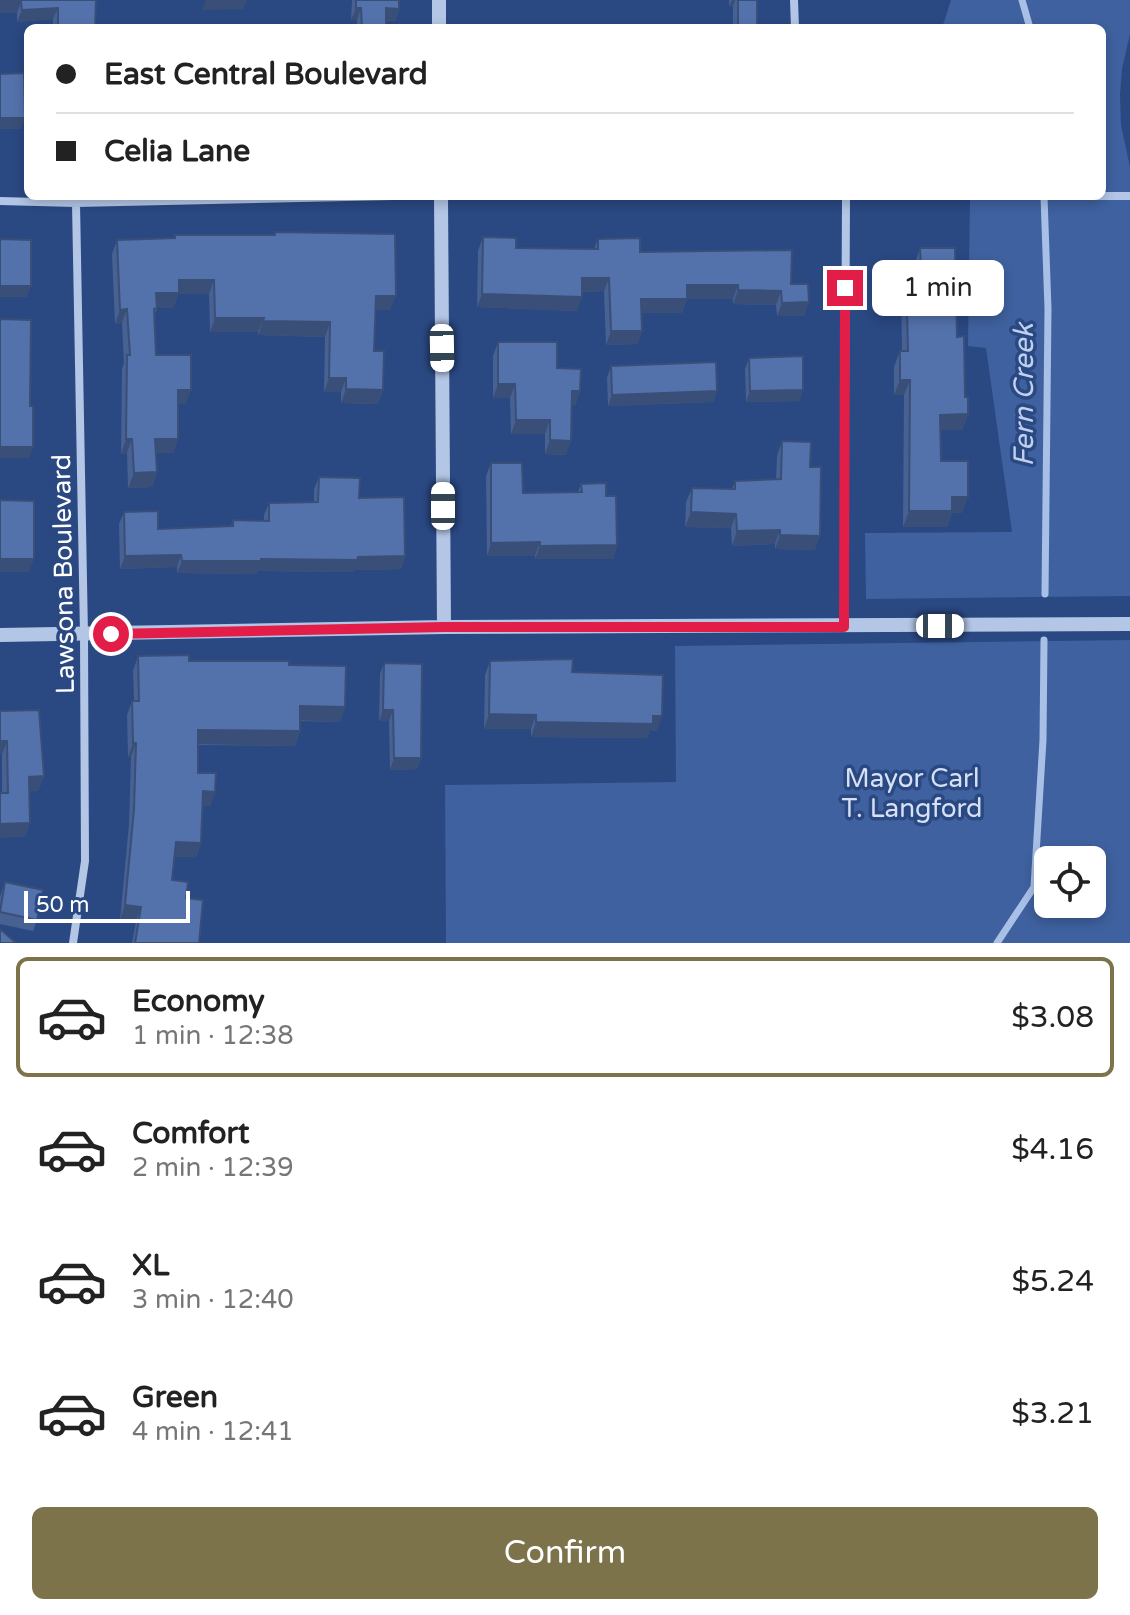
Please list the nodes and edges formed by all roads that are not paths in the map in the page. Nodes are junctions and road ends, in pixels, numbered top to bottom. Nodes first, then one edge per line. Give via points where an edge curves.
1 (439, 0) edge
2 (794, 0) edge
3 (439, 24) edge
4 (795, 24) edge
5 (1106, 196) edge
6 (1130, 196) edge
7 (212, 200) edge
8 (441, 200) edge
9 (846, 200) edge
10 (0, 201) edge
11 (76, 203) junction
12 (1130, 624) edge
13 (444, 627) junction
14 (844, 627) junction
15 (84, 634) junction
16 (0, 635) edge
17 (73, 943) edge

1 - 3 street
2 - 4 street
5 - 6 street
7 - 11 street
8 - 13 street
9 - 14 street
10 - 11 street
11 - 15 street, Lawsona Boulevard
12 - 14 street
13 - 14 street
13 - 15 street
15 - 16 street
15 - 17 street, Lawsona Boulevard via 85,861

